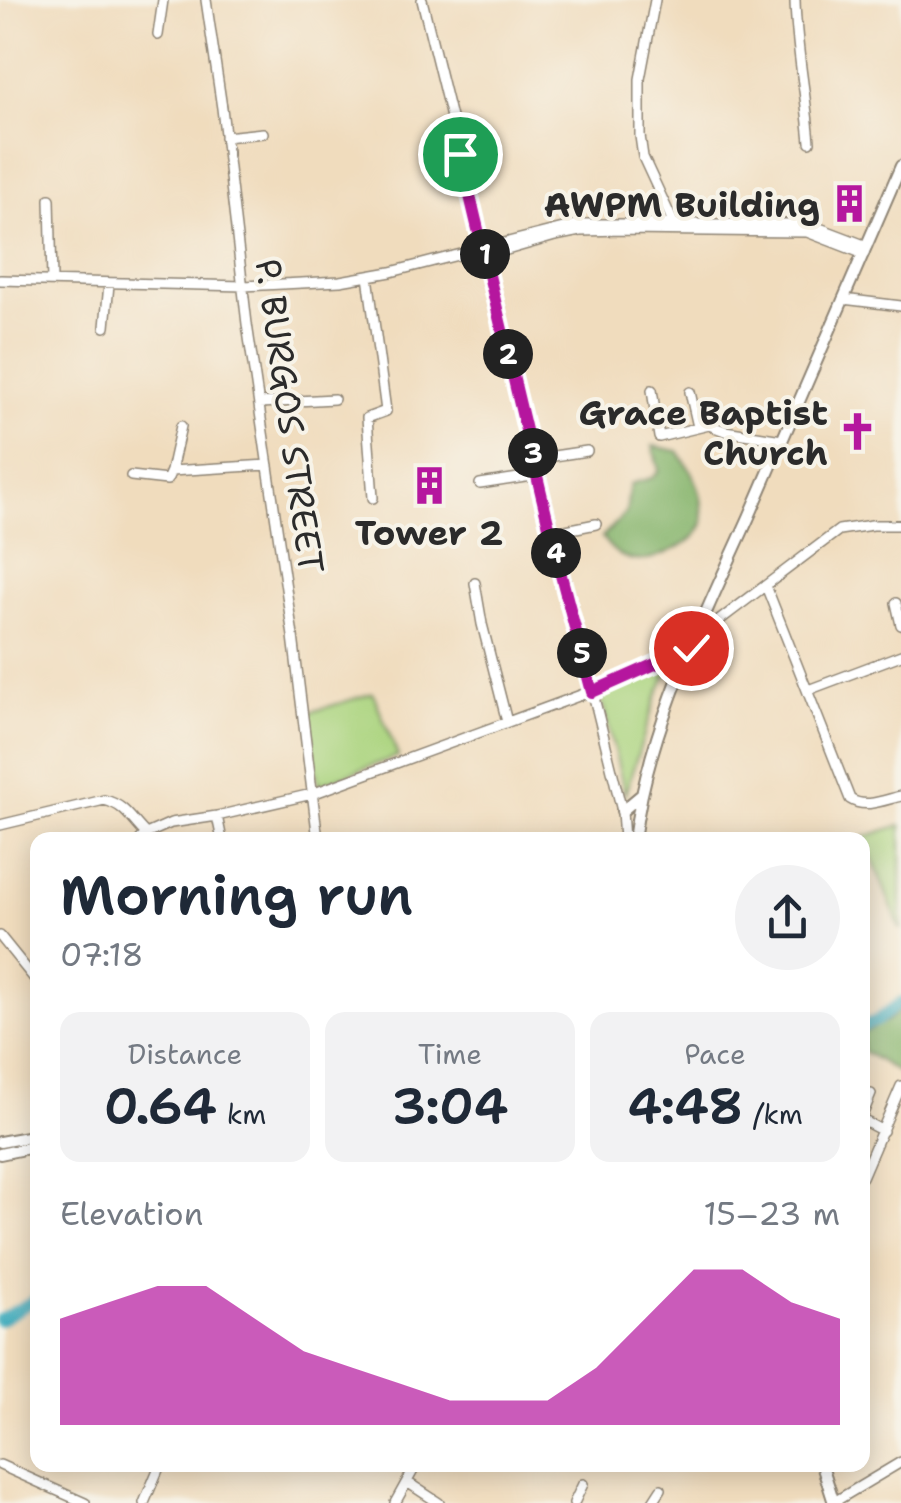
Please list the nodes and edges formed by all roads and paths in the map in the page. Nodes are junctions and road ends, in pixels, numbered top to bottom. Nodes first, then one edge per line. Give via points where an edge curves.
1 (163, 0) edge
2 (206, 0) edge
3 (422, 0) edge
4 (655, 0) edge
5 (795, 0) edge
6 (158, 35) dead end
7 (263, 132) dead end
8 (226, 136) junction
9 (810, 142) dead end
10 (900, 173) edge
11 (50, 200) dead end
12 (674, 224) junction
13 (642, 227) junction
14 (732, 228) junction
15 (865, 250) junction
16 (485, 252) junction
17 (368, 276) junction
18 (0, 280) edge
19 (52, 282) junction
20 (108, 284) junction
21 (244, 286) junction
22 (842, 298) junction
23 (901, 306) edge
24 (105, 327) dead end
25 (652, 390) dead end
26 (690, 392) dead end
27 (334, 399) dead end
28 (260, 403) junction
29 (180, 426) dead end
30 (698, 427) junction
31 (782, 440) junction
32 (587, 451) dead end
33 (534, 458) junction
34 (268, 465) junction
35 (172, 471) junction
36 (538, 475) junction
37 (131, 476) dead end
38 (480, 484) dead end
39 (373, 498) dead end
40 (596, 524) dead end
41 (901, 524) edge
42 (551, 533) junction
43 (475, 583) dead end
44 (766, 586) junction
45 (896, 604) dead end
46 (901, 626) edge
47 (693, 643) junction
48 (901, 655) edge
49 (808, 690) junction
50 (592, 692) junction
51 (507, 722) junction
52 (312, 794) junction
53 (640, 796) junction
54 (901, 796) edge
55 (622, 811) junction
56 (217, 816) junction
57 (0, 825) edge
58 (140, 832) edge
59 (153, 832) edge
60 (220, 832) edge
61 (317, 832) edge
62 (623, 832) edge
63 (635, 832) edge
64 (0, 936) edge
65 (30, 973) edge
66 (901, 1086) edge
67 (870, 1124) edge
68 (883, 1130) junction
69 (30, 1136) edge
70 (0, 1142) edge
71 (30, 1148) edge
72 (0, 1154) edge
73 (870, 1159) edge
74 (901, 1462) edge
75 (0, 1465) edge
76 (157, 1472) edge
77 (412, 1472) edge
78 (824, 1472) edge
79 (406, 1482) junction
80 (583, 1484) dead end
81 (661, 1489) dead end
82 (834, 1502) edge
83 (85, 1503) edge
84 (144, 1503) edge
85 (395, 1503) edge
86 (439, 1503) edge
87 (574, 1503) edge
88 (652, 1503) edge

1 - 6 street
2 - 8 street, P. BURGOS STREET
3 - 16 street
4 - 12 street via 640,79 640,136
5 - 9 street
7 - 8 street
8 - 21 street, P. BURGOS STREET
10 - 15 main road
11 - 19 street
12 - 13 street
12 - 14 street
13 - 14 street
13 - 16 street via 555,232
14 - 15 street via 808,232
15 - 22 main road
16 - 17 street
16 - 33 street
17 - 21 street
17 - 39 street via 386,411 367,418
18 - 19 street
19 - 20 street
20 - 21 street
20 - 24 street
21 - 28 street, P. BURGOS STREET
22 - 23 street
22 - 31 main road
25 - 30 street via 659,437
26 - 30 street
27 - 28 street
28 - 34 street, P. BURGOS STREET
29 - 35 street
30 - 31 street
31 - 47 main road
32 - 33 street
33 - 36 street
34 - 35 street
34 - 52 street, P. BURGOS STREET
35 - 37 street via 167,480
36 - 38 street
36 - 42 street
40 - 42 street
41 - 44 street via 839,530
42 - 50 street
43 - 51 street
44 - 47 street
44 - 49 street
45 - 46 street
47 - 50 street
47 - 53 main road via 658,728
48 - 49 street
49 - 54 street via 851,800 866,804
50 - 51 street
50 - 55 street
51 - 52 street
52 - 56 street
52 - 61 street, P. BURGOS STREET
53 - 55 main road
53 - 63 main road
55 - 62 street
56 - 59 street
56 - 60 street
57 - 58 street via 104,800 125,810
64 - 65 street
66 - 68 street
67 - 68 street
68 - 73 street
69 - 70 main road
71 - 72 main road
74 - 82 street
75 - 83 street
76 - 84 street
77 - 79 street
78 - 82 main road
79 - 85 street
79 - 86 street
80 - 87 street
81 - 88 street

